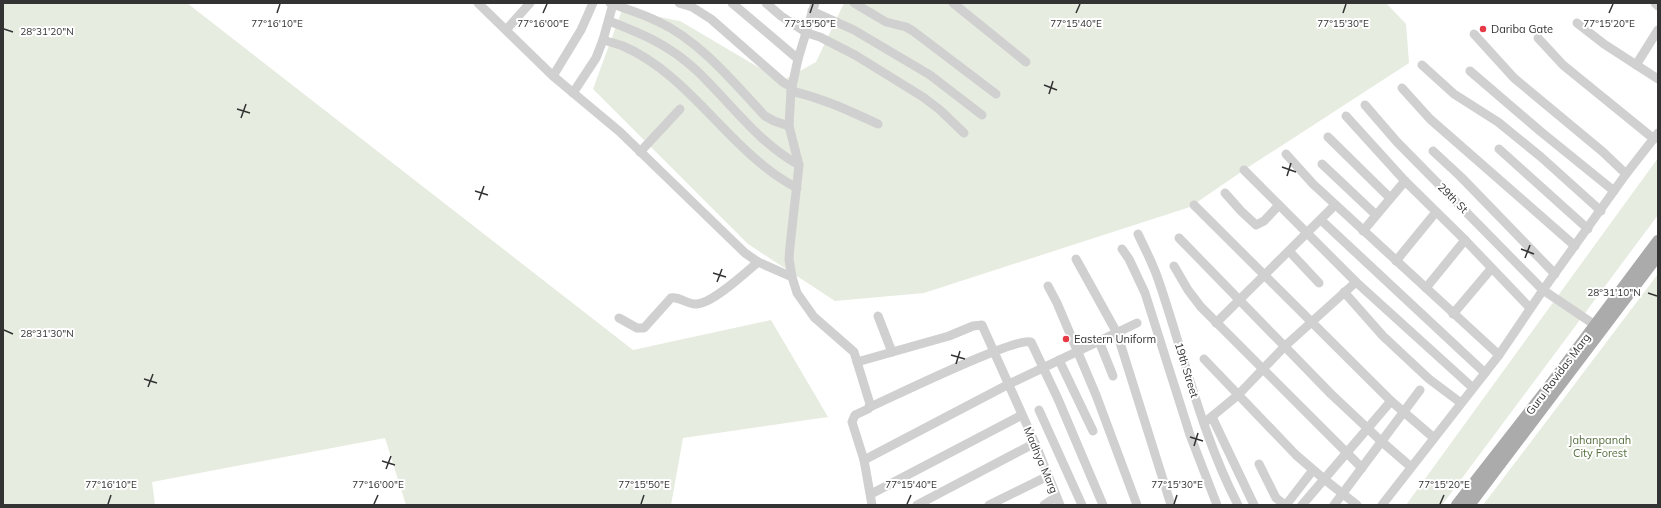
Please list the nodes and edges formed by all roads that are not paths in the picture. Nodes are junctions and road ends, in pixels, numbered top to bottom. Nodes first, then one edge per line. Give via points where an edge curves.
1 (478, 3) edge
2 (529, 3) edge
3 (593, 3) edge
4 (679, 3) edge
5 (732, 3) edge
6 (766, 3) edge
7 (854, 3) edge
8 (953, 3) edge
9 (1655, 3) edge
10 (611, 4) edge
11 (812, 6) edge
12 (1658, 6) edge
13 (609, 21) junction
14 (1577, 23) dead end
15 (506, 30) junction
16 (1658, 30) edge
17 (806, 33) junction
18 (1474, 34) dead end
19 (1538, 38) dead end
20 (603, 40) junction
21 (798, 59) junction
22 (1026, 62) dead end
23 (1422, 65) dead end
24 (1636, 65) junction
25 (1470, 71) dead end
26 (553, 76) junction
27 (1658, 79) edge
28 (1402, 88) dead end
29 (791, 89) junction
30 (573, 93) junction
31 (996, 94) dead end
32 (1365, 105) dead end
33 (680, 109) dead end
34 (982, 115) dead end
35 (1346, 116) dead end
36 (878, 124) dead end
37 (789, 126) junction
38 (964, 133) dead end
39 (1656, 136) edge
40 (1328, 137) dead end
41 (1499, 149) dead end
42 (1433, 151) dead end
43 (640, 152) junction
44 (1286, 154) dead end
45 (1322, 164) dead end
46 (799, 165) junction
47 (1244, 170) dead end
48 (1626, 174) junction
49 (1405, 181) junction
50 (797, 188) junction
51 (1614, 191) junction
52 (1225, 193) dead end
53 (1390, 198) junction
54 (1194, 205) dead end
55 (1279, 205) junction
56 (1335, 206) junction
57 (1601, 210) junction
58 (1436, 212) junction
59 (1376, 215) junction
60 (1321, 220) junction
61 (1588, 229) junction
62 (1363, 231) junction
63 (1307, 233) junction
64 (1138, 234) dead end
65 (1179, 238) dead end
66 (1465, 240) junction
67 (1658, 241) edge
68 (1575, 246) junction
69 (1122, 249) dead end
70 (1289, 251) junction
71 (1658, 255) edge
72 (1076, 259) dead end
73 (1396, 261) junction
74 (758, 262) junction
75 (1174, 266) dead end
76 (1491, 269) junction
77 (1555, 274) junction
78 (1266, 275) junction
79 (792, 277) junction
80 (1356, 282) junction
81 (1319, 283) dead end
82 (1048, 286) dead end
83 (1426, 288) junction
84 (1543, 290) junction
85 (1344, 292) junction
86 (1240, 299) junction
87 (1530, 308) junction
88 (1453, 314) junction
89 (878, 316) dead end
90 (619, 318) dead end
91 (1311, 322) junction
92 (1137, 323) dead end
93 (1216, 323) junction
94 (1595, 325) junction
95 (1117, 333) junction
96 (1098, 341) junction
97 (1285, 346) junction
98 (993, 351) junction
99 (1077, 351) junction
100 (892, 352) junction
101 (1499, 355) junction
102 (1204, 359) dead end
103 (1058, 360) junction
104 (857, 362) junction
105 (1043, 368) junction
106 (1263, 370) junction
107 (1485, 373) junction
108 (1112, 376) dead end
109 (1008, 384) junction
110 (1473, 388) junction
111 (1420, 390) dead end
112 (1238, 395) junction
113 (1391, 401) junction
114 (1461, 403) junction
115 (870, 407) junction
116 (1039, 410) dead end
117 (1403, 413) junction
118 (1022, 415) junction
119 (1212, 417) junction
120 (1204, 423) junction
121 (1367, 428) junction
122 (1093, 431) dead end
123 (1434, 438) junction
124 (1381, 442) junction
125 (1034, 443) junction
126 (1347, 452) junction
127 (864, 460) junction
128 (1259, 464) dead end
129 (1411, 467) junction
130 (1362, 468) junction
131 (1313, 470) junction
132 (1048, 476) junction
133 (1324, 479) junction
134 (871, 494) junction
135 (1342, 494) junction
136 (1058, 501) edge
137 (872, 505) edge
138 (917, 505) edge
139 (989, 505) edge
140 (1044, 505) edge
141 (1082, 505) edge
142 (1103, 505) edge
143 (1137, 505) edge
144 (1170, 505) edge
145 (1217, 505) edge
146 (1238, 505) edge
147 (1254, 505) edge
148 (1285, 505) edge
149 (1302, 505) edge
150 (1334, 505) edge
151 (1357, 505) edge
152 (1382, 505) edge
153 (1457, 505) edge
154 (1469, 505) edge

1 - 15 street
2 - 15 street
3 - 26 street via 581,30
4 - 29 street via 710,19
5 - 21 street
6 - 17 street
7 - 31 street via 886,22 913,31
8 - 22 street
9 - 12 street
10 - 13 street
10 - 37 street via 659,22 682,35 718,66 765,116
11 - 17 street
11 - 34 street via 924,71
13 - 20 street
13 - 46 street via 659,42 695,69 765,142
14 - 24 street
15 - 26 street
16 - 24 street
17 - 21 street
17 - 38 street via 820,37 899,82 940,110
18 - 48 street via 1514,78
19 - 39 street via 1563,65
20 - 30 street via 596,58
20 - 50 street via 623,46 657,67 700,104 759,163 784,182
21 - 29 street
23 - 57 street via 1454,94 1492,118 1541,157
24 - 27 street
25 - 51 street
26 - 30 street
28 - 68 street via 1430,119
29 - 36 street via 835,104
29 - 37 street
30 - 43 street
32 - 84 street, 29th St
33 - 43 street
35 - 49 street
37 - 46 street
39 - 48 street
40 - 53 street
41 - 61 street
42 - 77 street
43 - 74 street via 745,254
44 - 56 street
45 - 59 street
46 - 50 street
47 - 55 street
48 - 51 street
49 - 53 street
49 - 58 street
50 - 79 street via 789,259
51 - 57 street
52 - 55 street via 1256,225 1264,221
53 - 59 street
54 - 78 street
55 - 63 street
56 - 60 street
56 - 62 street
57 - 61 street
58 - 66 street
58 - 73 street
59 - 62 street
60 - 63 street
60 - 107 street
61 - 68 street
62 - 73 street
63 - 70 street
63 - 80 street
64 - 120 street, 19th Street via 1158,277
65 - 86 street
66 - 76 street
66 - 83 street
67 - 94 main road, Guru Ravidas Marg
68 - 77 street
69 - 145 street via 1145,293 1190,435
70 - 78 street
70 - 81 street
71 - 154 main road, Guru Ravidas Marg
72 - 95 street
73 - 83 street
74 - 79 street
74 - 90 street via 727,288 701,304 690,304 671,298 644,328 637,328
75 - 93 street via 1192,295
76 - 87 street
76 - 88 street
77 - 84 street
78 - 86 street
78 - 91 street
79 - 104 street via 797,293 814,316 854,352
80 - 85 street
80 - 110 street
82 - 99 street
83 - 88 street
84 - 87 street
84 - 94 street, 29th St
85 - 91 street
85 - 114 street via 1394,346 1429,379
86 - 93 street
86 - 97 street
87 - 101 street
88 - 101 street
89 - 100 street
91 - 97 street
91 - 113 street
92 - 95 street
93 - 106 street
94 - 153 main road, Guru Ravidas Marg
95 - 96 street
95 - 144 street
96 - 99 street
96 - 108 street
97 - 106 street
97 - 121 street
98 - 100 street, Madhya Marg via 984,327 979,325
98 - 105 street via 1021,341 1030,342
98 - 109 street, Madhya Marg
98 - 115 street
99 - 103 street
99 - 143 street
100 - 104 street, Madhya Marg
101 - 107 street
102 - 112 street
103 - 105 street
103 - 122 street
104 - 115 street
105 - 109 street
105 - 142 street
106 - 112 street
106 - 126 street
107 - 110 street
109 - 118 street, Madhya Marg
109 - 127 street
110 - 114 street
111 - 117 street
112 - 119 street
112 - 131 street
113 - 117 street
113 - 121 street
114 - 123 street
115 - 127 street via 854,415 852,422
116 - 141 street
117 - 123 street
117 - 124 street
118 - 125 street, Madhya Marg
118 - 134 street
119 - 120 street
119 - 147 street
120 - 146 street, 19th Street via 1225,481
121 - 124 street
121 - 126 street
123 - 129 street
124 - 129 street
124 - 130 street
125 - 132 street, Madhya Marg
125 - 138 street
126 - 130 street
126 - 133 street
127 - 134 street
128 - 148 street via 1276,498
129 - 152 street
130 - 135 street
131 - 133 street
131 - 148 street
132 - 136 street, Madhya Marg
132 - 139 street
133 - 135 street
133 - 149 street
134 - 137 street
135 - 150 street
135 - 151 street
136 - 140 street

